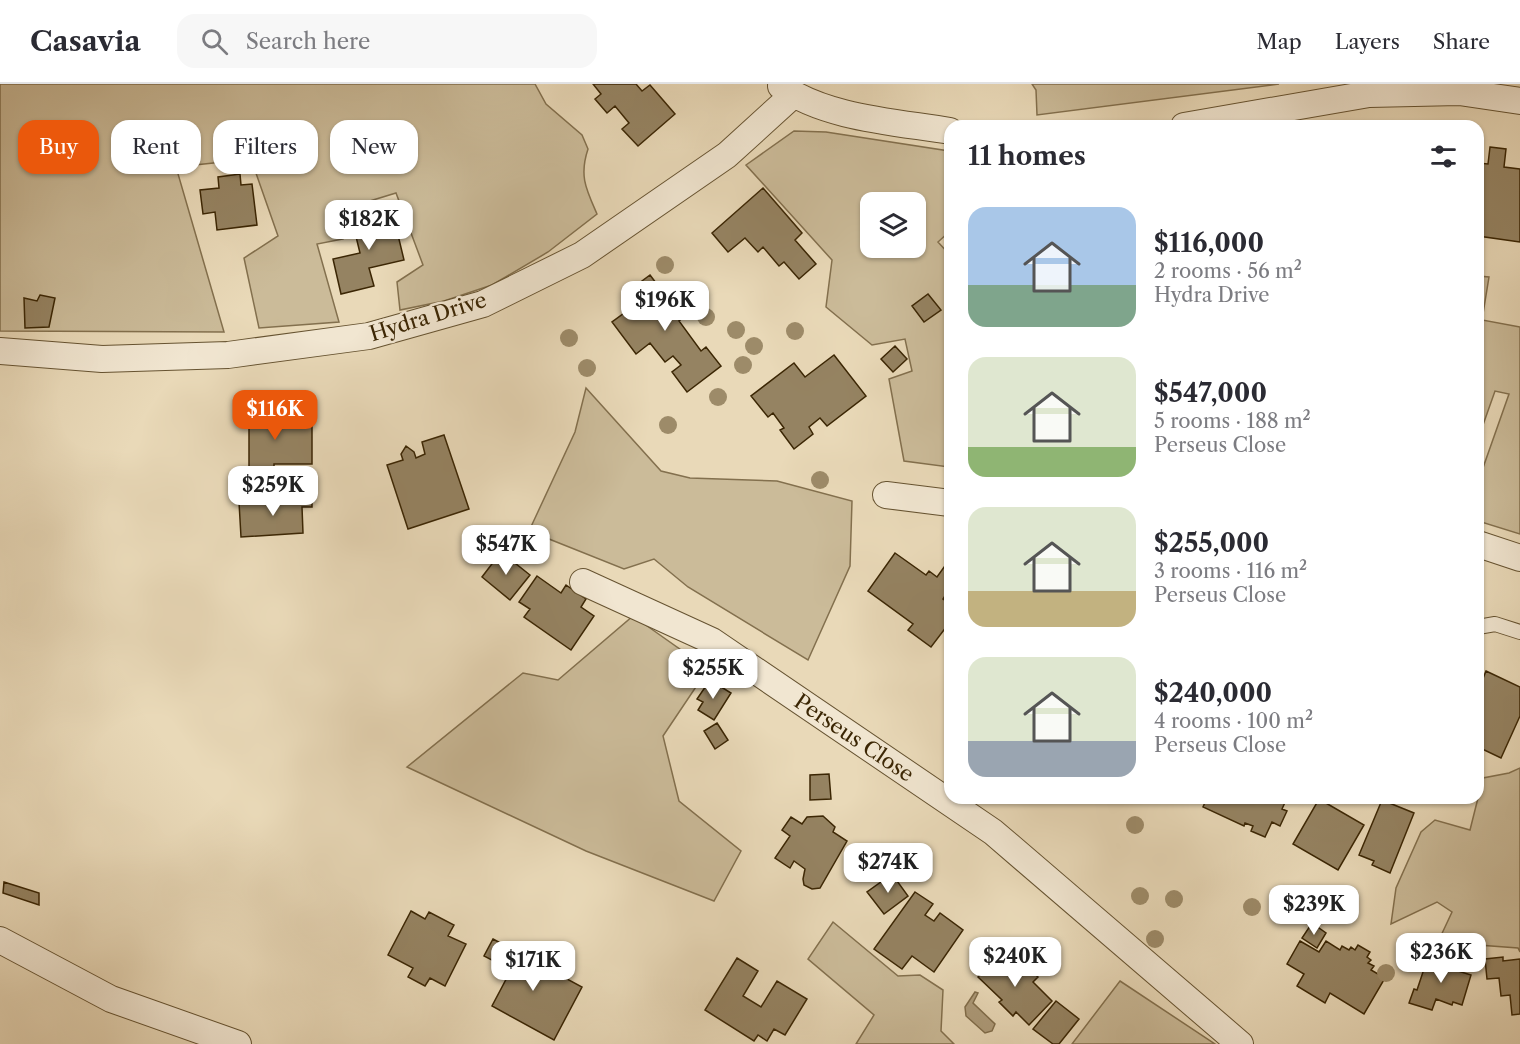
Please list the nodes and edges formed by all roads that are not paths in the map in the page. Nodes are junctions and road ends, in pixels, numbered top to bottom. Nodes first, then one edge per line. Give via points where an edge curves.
1 (786, 89) edge
2 (1520, 101) edge
3 (1219, 120) edge
4 (944, 130) edge
5 (0, 351) edge
6 (886, 495) dead end
7 (944, 502) edge
8 (1484, 546) edge
9 (1520, 558) edge
10 (583, 582) dead end
11 (1484, 626) edge
12 (1520, 632) edge
13 (944, 799) edge
14 (952, 804) edge
15 (0, 940) edge
16 (238, 1044) edge
17 (1240, 1044) edge

1 - 4 street via 849,115
1 - 5 street, Hydra Drive via 727,155 582,255 483,304 369,336 228,355 102,359
2 - 3 street via 1459,92 1369,94
6 - 7 street
8 - 9 street
10 - 13 street, Perseus Close via 712,641
11 - 12 lane via 1495,624
14 - 17 street, Perseus Close via 993,832
15 - 16 street via 111,999

